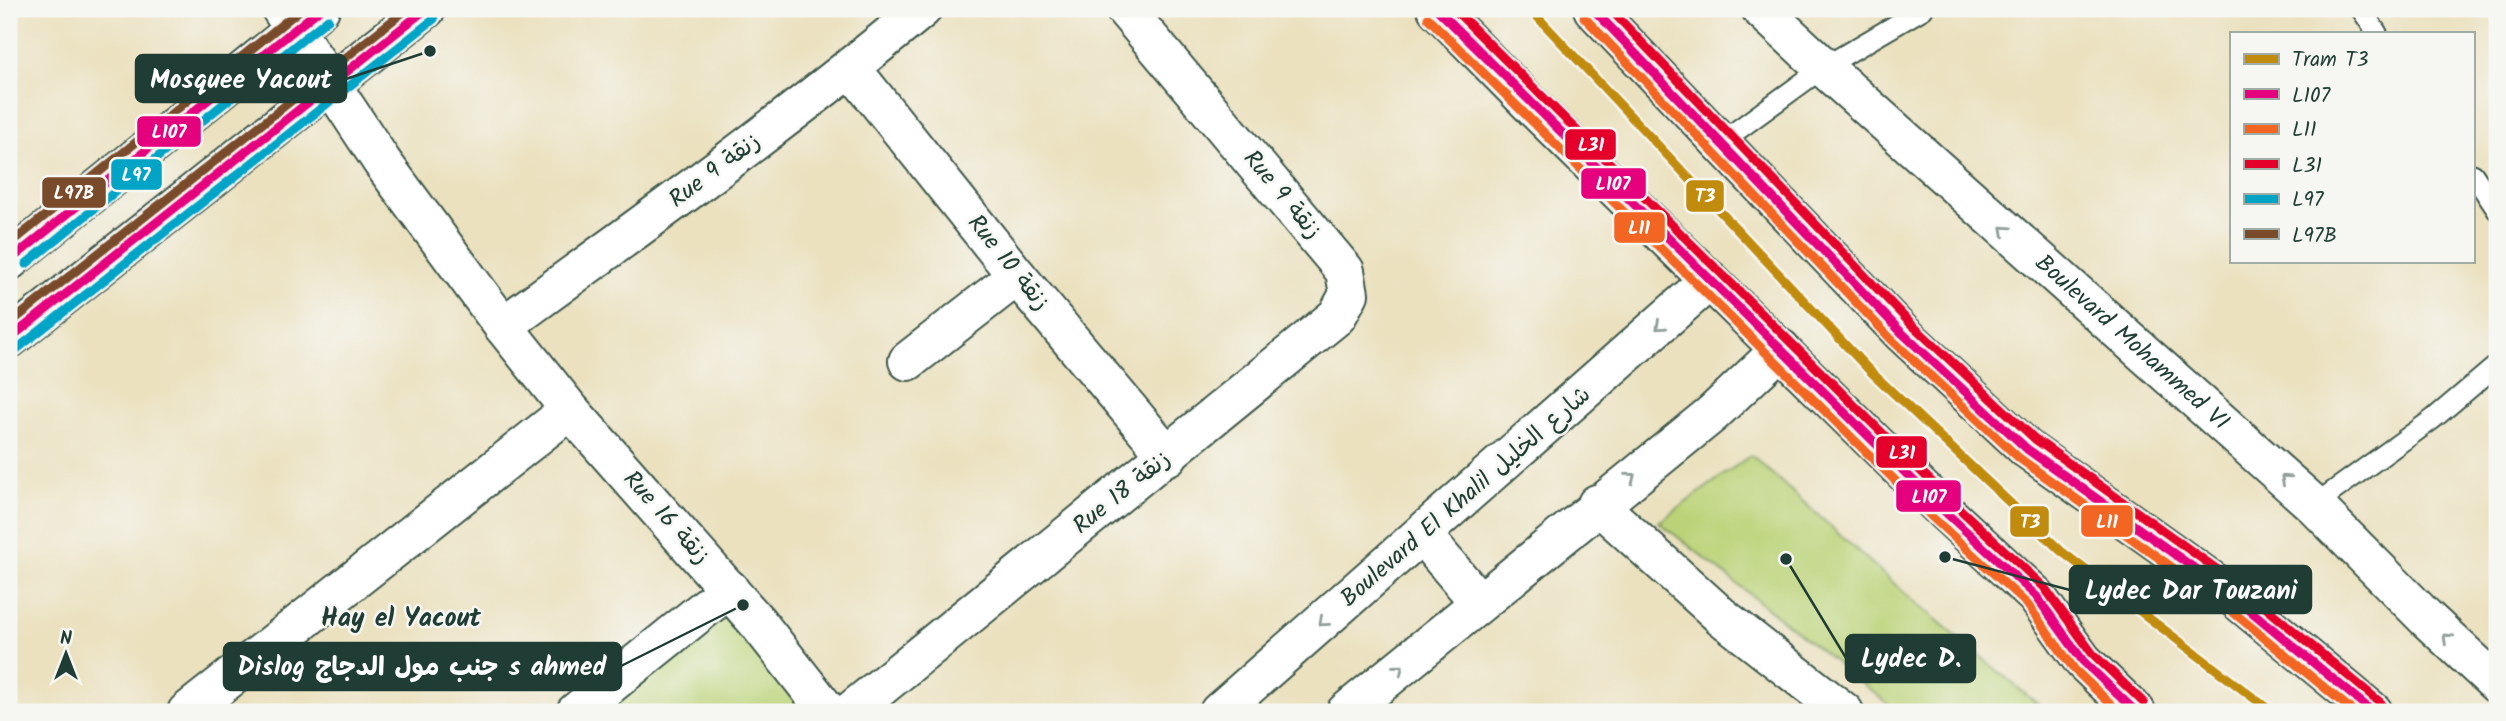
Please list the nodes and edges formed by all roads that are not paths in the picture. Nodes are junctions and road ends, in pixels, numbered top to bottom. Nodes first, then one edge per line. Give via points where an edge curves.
1 (426, 9) edge
2 (922, 9) edge
3 (1125, 9) edge
4 (1437, 9) edge
5 (1593, 9) edge
6 (1761, 9) edge
7 (1923, 9) edge
8 (2361, 9) edge
9 (298, 15) edge
10 (2376, 32) edge
11 (1824, 67) junction
12 (851, 68) junction
13 (330, 84) junction
14 (1720, 143) junction
15 (2474, 176) edge
16 (2497, 210) edge
17 (1331, 253) joint
18 (9, 261) edge
19 (1017, 276) junction
20 (1710, 280) junction
21 (503, 326) junction
22 (9, 340) edge
23 (1781, 349) junction
24 (908, 361) dead end
25 (2497, 365) edge
26 (570, 410) junction
27 (1168, 456) junction
28 (1597, 504) junction
29 (2314, 505) junction
30 (1423, 536) junction
31 (729, 589) junction
32 (1480, 603) junction
33 (2497, 684) edge
34 (187, 712) edge
35 (576, 712) edge
36 (828, 712) edge
37 (850, 712) edge
38 (1219, 712) edge
39 (1346, 712) edge
40 (1844, 712) edge
41 (2136, 712) edge
42 (2372, 712) edge

1 - 13 street
2 - 12 street, Rue 9 زنقة
3 - 17 street, Rue 9 زنقة
4 - 20 street
5 - 14 street
6 - 11 street, Boulevard Mohammed VI
7 - 11 lane
8 - 10 lane
9 - 13 street, Rue 16 زنقة
9 - 18 street
11 - 14 lane
29 -> 11 street, Boulevard Mohammed VI
12 - 19 street, Rue 10 زنقة
12 - 21 street, Rue 9 زنقة
13 - 21 street, Rue 16 زنقة
13 - 22 street
14 - 42 street via 1901,332 2027,449 2229,593
15 - 16 lane
17 - 27 street, Rue 18 زنقة via 1349,284 1349,294 1337,316
19 - 24 street
19 - 27 street, Rue 10 زنقة
20 - 23 street
20 -> 30 street, Boulevard El Khalil شارع الخليل
21 - 26 street, Rue 16 زنقة
28 -> 23 street via 1712,414
23 - 41 street via 2036,596 2083,661
25 - 29 lane via 2433,419
26 - 31 street, Rue 16 زنقة
26 - 34 street
27 - 37 street, Rue 18 زنقة
28 - 32 street
28 - 40 street via 1721,616
33 -> 29 street, Boulevard Mohammed VI
30 - 32 street
30 -> 38 street, Boulevard El Khalil شارع الخليل
31 - 35 street
31 - 36 street, Rue 16 زنقة
39 -> 32 street

